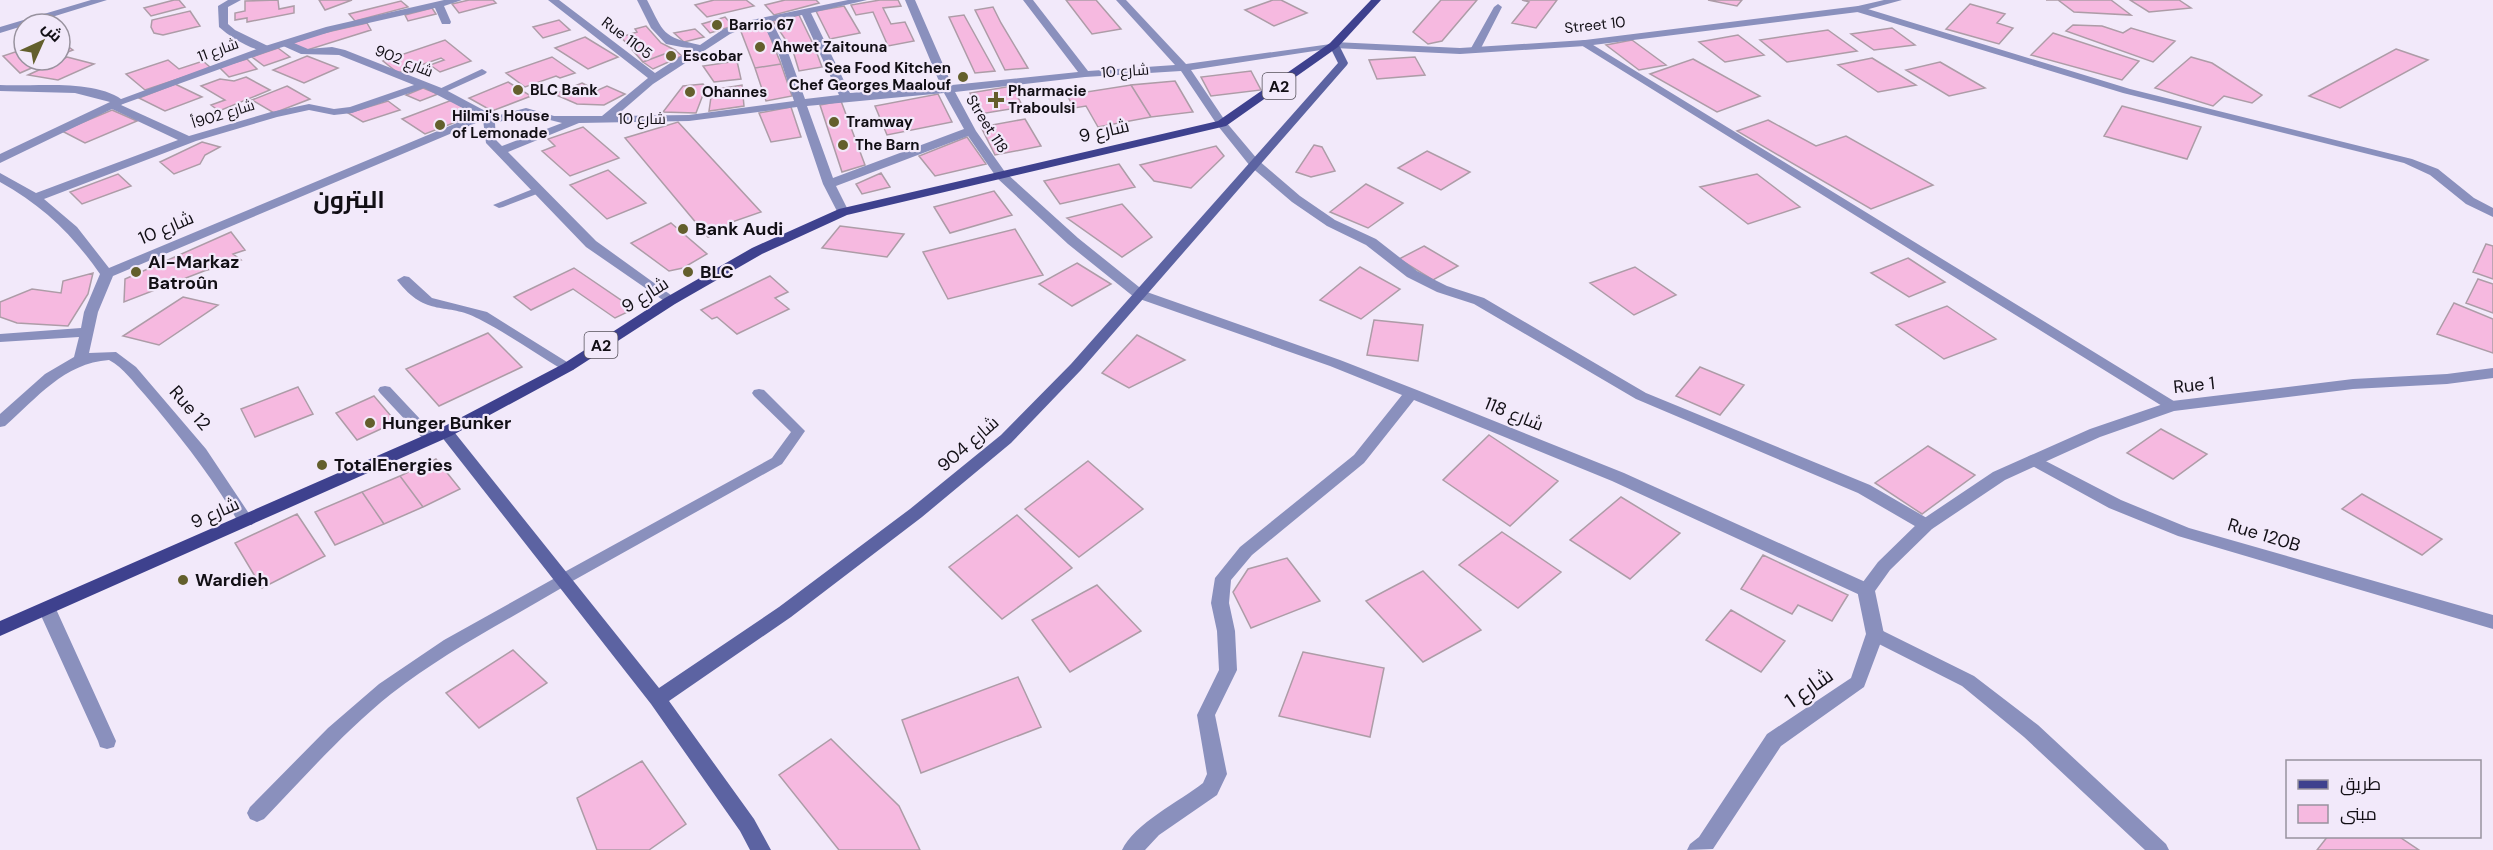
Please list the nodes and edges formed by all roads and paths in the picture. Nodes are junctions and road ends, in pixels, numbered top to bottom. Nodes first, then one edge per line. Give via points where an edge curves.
1 (102, 0) edge
2 (236, 0) edge
3 (457, 0) edge
4 (553, 0) edge
5 (642, 0) edge
6 (862, 0) edge
7 (910, 0) edge
8 (1028, 0) edge
9 (1121, 0) edge
10 (1376, 0) edge
11 (1897, 0) edge
12 (1871, 3) edge
13 (438, 4) junction
14 (1498, 7) dead end
15 (1858, 9) junction
16 (805, 11) junction
17 (766, 20) junction
18 (446, 22) dead end
19 (0, 30) edge
20 (285, 43) junction
21 (1585, 43) junction
22 (1334, 45) junction
23 (701, 48) junction
24 (266, 49) junction
25 (1475, 50) junction
26 (1184, 68) junction
27 (482, 72) dead end
28 (1085, 74) junction
29 (656, 78) junction
30 (423, 85) junction
31 (0, 88) edge
32 (948, 89) junction
33 (440, 91) junction
34 (846, 97) junction
35 (801, 102) junction
36 (115, 103) junction
37 (487, 118) junction
38 (605, 119) junction
39 (581, 120) junction
40 (1222, 124) junction
41 (970, 130) junction
42 (187, 140) junction
43 (500, 151) junction
44 (0, 159) edge
45 (1254, 163) junction
46 (1001, 175) junction
47 (0, 177) edge
48 (829, 184) junction
49 (538, 190) junction
50 (37, 197) junction
51 (499, 205) dead end
52 (843, 212) junction
53 (2493, 213) edge
54 (107, 274) junction
55 (404, 280) dead end
56 (1139, 294) junction
57 (670, 301) junction
58 (86, 332) junction
59 (0, 338) edge
60 (81, 358) junction
61 (568, 367) junction
62 (2493, 373) edge
63 (385, 390) dead end
64 (759, 393) dead end
65 (1412, 393) junction
66 (2172, 406) junction
67 (0, 422) edge
68 (439, 435) junction
69 (2034, 460) junction
70 (246, 521) junction
71 (1926, 525) junction
72 (564, 579) junction
73 (1866, 590) junction
74 (47, 609) junction
75 (2493, 622) edge
76 (0, 630) edge
77 (1875, 634) junction
78 (657, 699) junction
79 (107, 741) dead end
80 (257, 813) dead end
81 (761, 850) edge
82 (1132, 850) edge
83 (1697, 850) edge
84 (2159, 850) edge

1 - 19 street
2 - 24 street via 223,6 223,25
3 - 13 street, شارع 11
4 - 29 street, Rue 1105
5 - 23 street via 656,28 670,42
6 - 16 street
7 - 32 street, Street 118
8 - 28 street
9 - 26 street
10 - 22 main road, شارع 9 / A2
11 - 12 street, Street 10
12 - 15 street, Street 10
13 - 18 street
13 - 20 street, شارع 11
14 - 25 lane
15 - 21 street, Street 10
15 - 53 street via 2092,82 2408,161 2434,172 2470,201
16 - 17 street
16 - 34 street
17 - 23 street via 734,28
17 - 35 street
20 - 24 street, شارع 11
20 - 30 street, شارع 902 via 308,53 341,52
21 - 25 street, Street 10
21 - 66 street
22 - 25 street, Street 10
22 - 26 street, شارع 10
22 - 40 main road, شارع 9 / A2
22 - 45 main road, شارع 904 via 1343,63
23 - 29 street
24 - 36 street, شارع 11
26 - 28 street, شارع 10
26 - 40 street
27 - 33 lane
28 - 32 street, شارع 10
29 - 38 street
30 - 33 street, شارع 902
30 - 42 street, شارع 902أ via 352,110 296,109
31 - 36 street via 75,88 100,92
32 - 34 street, شارع 10
32 - 41 street, Street 118
33 - 37 street, شارع 902
34 - 35 street, شارع 10
35 - 38 street, شارع 10 via 689,118
35 - 48 street
36 - 42 street
36 - 44 street, شارع 11
37 - 39 street, شارع 10 via 526,111 553,119
37 - 43 street via 490,141
37 - 54 street, شارع 10
38 - 39 street, شارع 10
39 - 43 street
40 - 45 street
40 - 46 main road, شارع 9 / A2
41 - 46 street, Street 118
41 - 48 street
42 - 50 street, شارع 902أ
43 - 49 street
45 - 56 main road, شارع 904
45 - 71 street via 1296,199 1371,242 1412,274 1479,301 1641,396 1864,489
46 - 52 main road, شارع 9 / A2
46 - 56 street, Street 118 via 1072,241
47 - 50 street
48 - 52 street
49 - 51 lane
49 - 57 street via 591,244
50 - 54 street via 68,224
52 - 57 main road, شارع 9 / A2 via 757,251
54 - 58 street
55 - 61 street via 421,297 482,315
56 - 65 street, شارع 118
56 - 78 main road, شارع 904 via 1037,409 973,468 785,612
57 - 61 main road, شارع 9 / A2
58 - 59 street
58 - 60 street
60 - 67 street via 53,374
60 - 70 street, Rue 12 via 111,355 120,359 192,439
61 - 68 main road, شارع 9 / A2
62 - 66 street, Rue 1 via 2353,384
63 - 68 lane
64 - 72 lane via 798,431 777,460
65 - 73 street, شارع 118 via 1618,477
65 - 82 street via 1359,459 1246,551 1223,578 1220,603 1228,670 1206,715 1217,774 1210,789 1152,829
66 - 69 street, Rue 1
68 - 70 main road, شارع 9 / A2
68 - 72 main road
69 - 71 street, Rue 1 via 1999,476
69 - 75 street, Rue 120B via 2115,504 2184,532
70 - 74 main road, شارع 9 / A2
71 - 73 street via 1884,566
72 - 78 main road
72 - 80 street via 412,669 384,690
73 - 77 street
74 - 76 main road, شارع 9 / A2
74 - 79 street
77 - 83 street, شارع 1 via 1858,681 1774,740 1706,843
77 - 84 street via 1968,681 2031,731
78 - 81 main road

